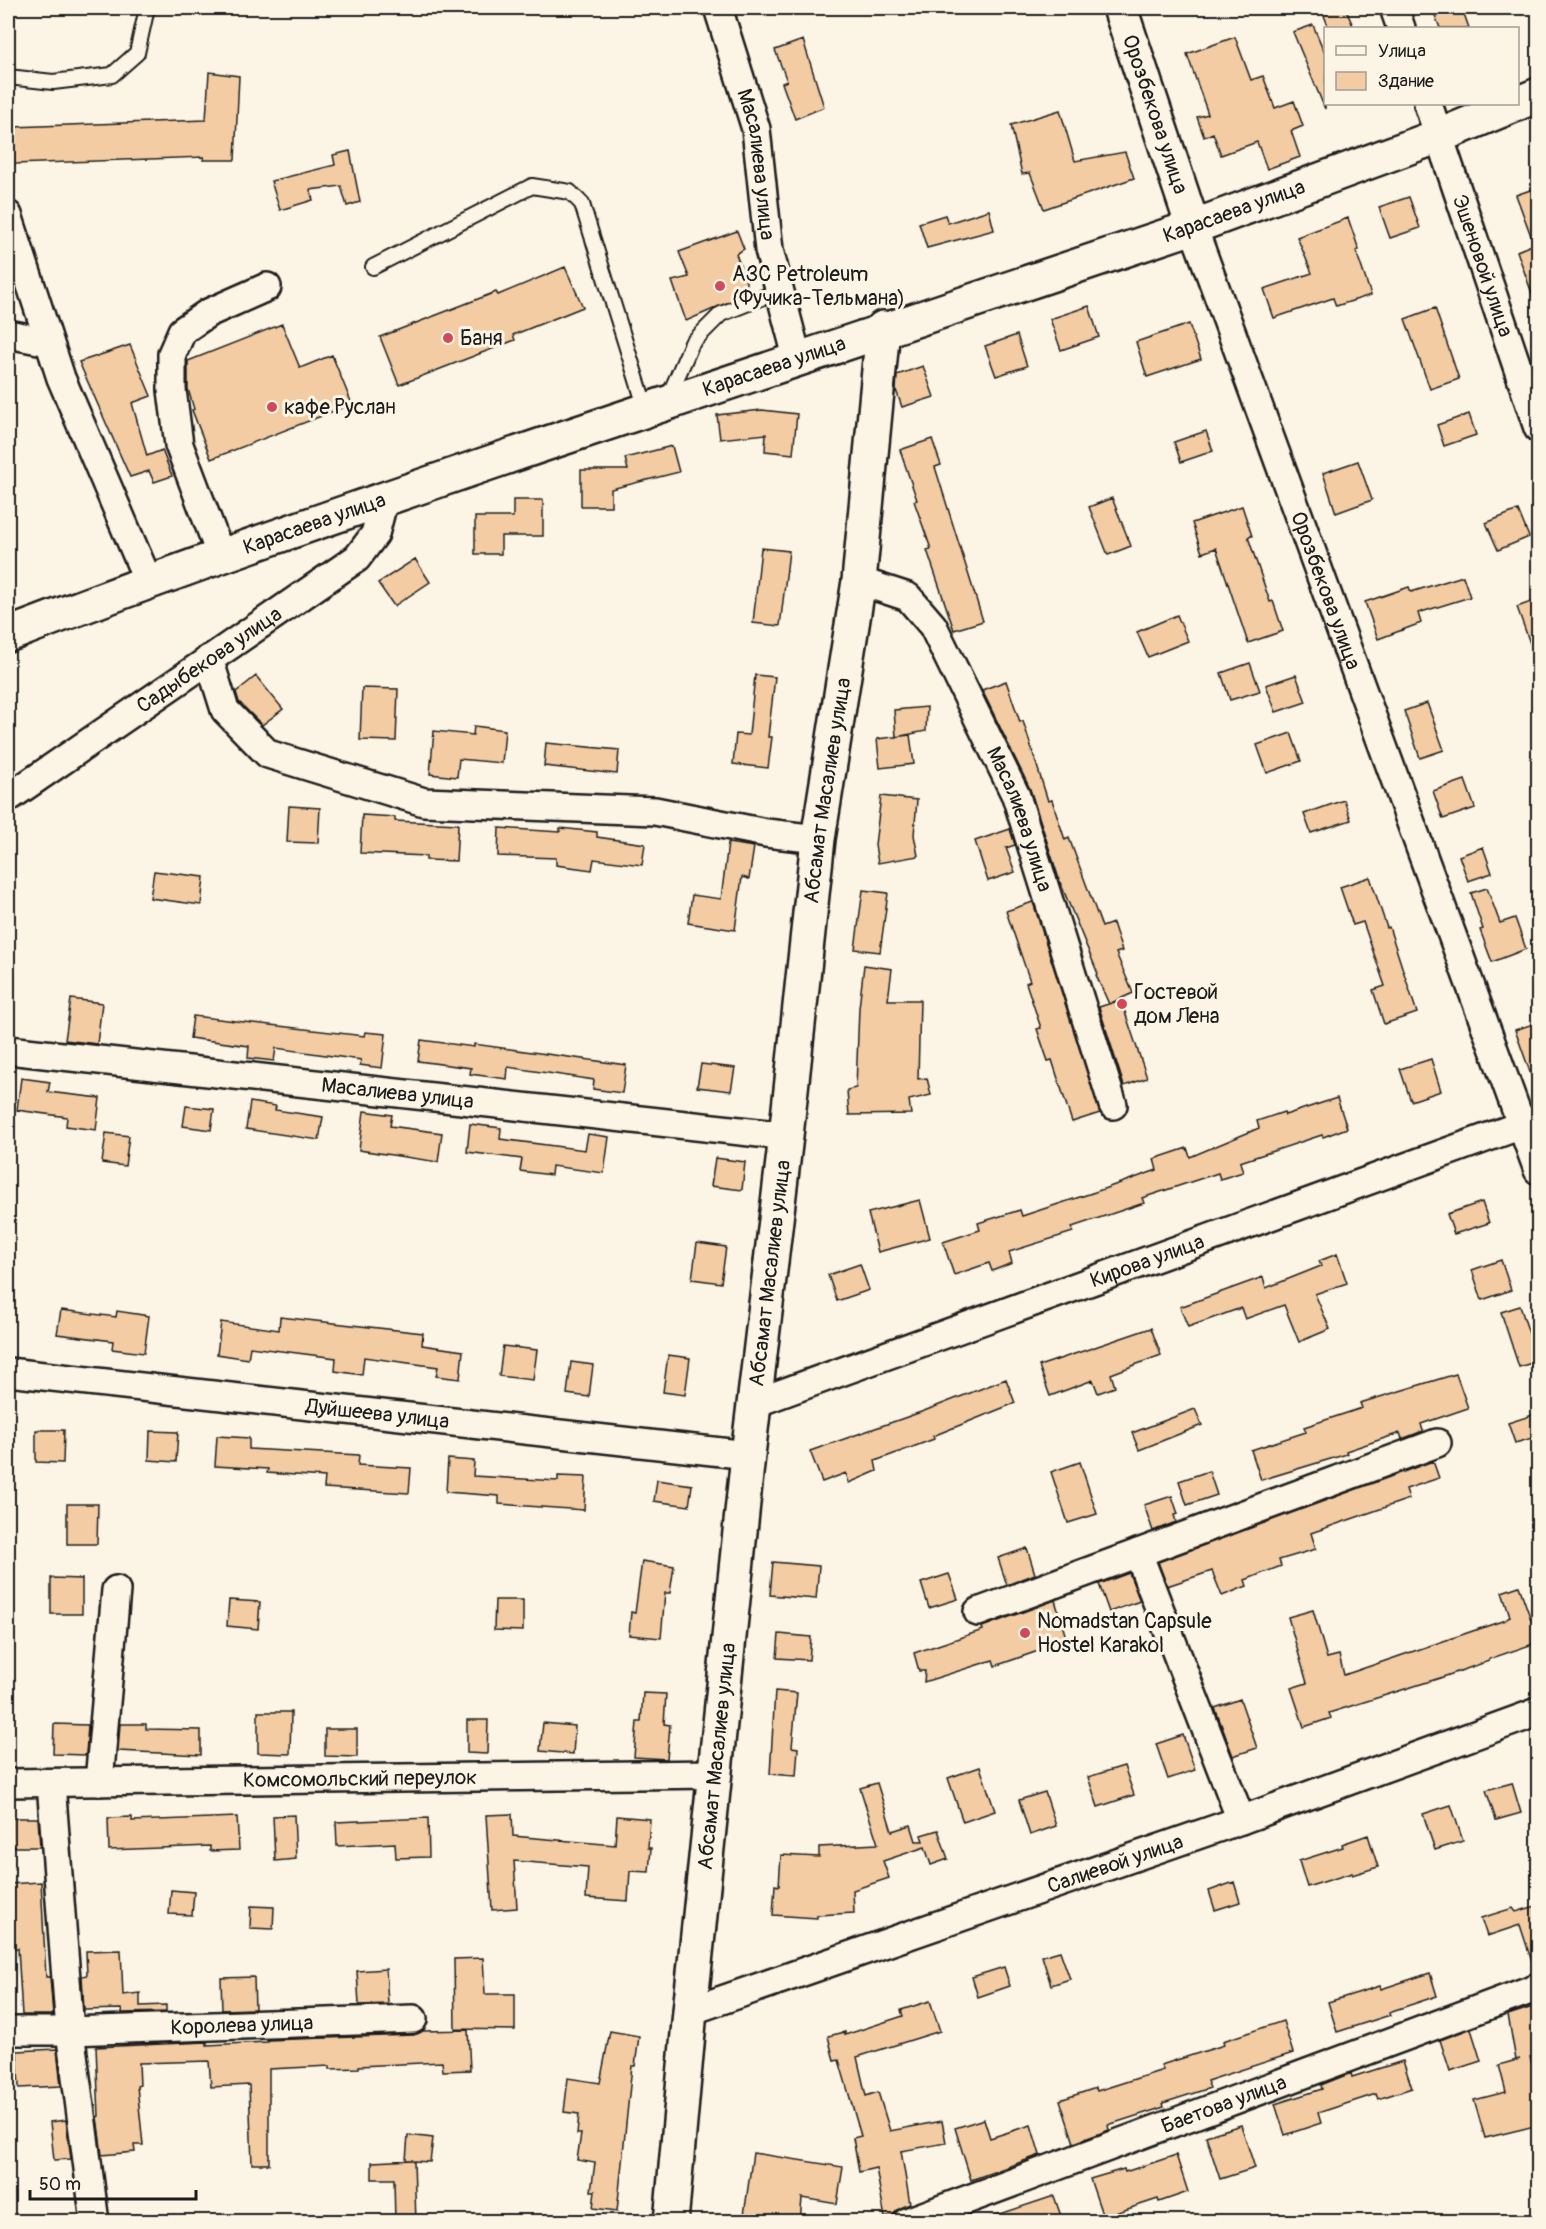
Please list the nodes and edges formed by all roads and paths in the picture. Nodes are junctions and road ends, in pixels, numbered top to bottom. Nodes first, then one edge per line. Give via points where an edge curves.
1 (147, 8) edge
2 (718, 8) edge
3 (1120, 8) edge
4 (1394, 8) edge
5 (1401, 27) edge
6 (8, 77) edge
7 (1539, 95) edge
8 (1519, 103) edge
9 (1428, 105) edge
10 (1515, 105) edge
11 (1439, 136) junction
12 (8, 215) edge
13 (1193, 227) junction
14 (373, 267) dead end
15 (267, 287) dead end
16 (780, 291) junction
17 (883, 328) junction
18 (8, 334) edge
19 (49, 342) junction
20 (797, 357) junction
21 (656, 406) junction
22 (1539, 428) edge
23 (384, 499) junction
24 (221, 556) junction
25 (148, 581) junction
26 (860, 581) junction
27 (8, 635) edge
28 (209, 658) junction
29 (8, 798) edge
30 (818, 839) junction
31 (8, 1050) edge
32 (1113, 1106) dead end
33 (1531, 1121) edge
34 (786, 1136) junction
35 (1539, 1170) edge
36 (8, 1372) edge
37 (755, 1403) junction
38 (1437, 1443) dead end
39 (748, 1455) junction
40 (1138, 1553) junction
41 (116, 1590) dead end
42 (978, 1612) dead end
43 (1539, 1712) edge
44 (714, 1774) junction
45 (99, 1782) junction
46 (8, 1783) edge
47 (51, 1783) junction
48 (1241, 1820) junction
49 (1539, 1987) edge
50 (690, 2011) junction
51 (413, 2019) dead end
52 (8, 2031) edge
53 (70, 2031) junction
54 (95, 2222) edge
55 (671, 2222) edge
56 (907, 2222) edge

1 - 6 lane via 137,53 112,75 53,82
2 - 16 street, Масалиева улица via 756,129 769,250
3 - 13 street, Орозбекова улица
4 - 5 street
7 - 8 street, Карасаева улица
9 - 11 street, Эшеновой улица
10 - 11 street, Карасаева улица
11 - 13 street, Карасаева улица
11 - 22 street, Эшеновой улица
12 - 19 street
13 - 17 street, Карасаева улица
13 - 33 street, Орозбекова улица
14 - 21 lane via 532,186 570,192 582,204
15 - 24 street via 208,313 182,331 172,354 179,445
16 - 20 street, Масалиева улица
16 - 21 lane via 721,314 692,343
17 - 20 street, Карасаева улица
17 - 26 street, Абсамат Масалиев улица
18 - 19 street
19 - 25 street
20 - 21 street, Карасаева улица
21 - 23 street, Карасаева улица
23 - 24 street, Карасаева улица
23 - 28 street, Садыбекова улица via 375,534 357,558
24 - 25 street, Карасаева улица
25 - 27 street, Карасаева улица
26 - 30 street, Абсамат Масалиев улица
26 - 32 street, Масалиева улица via 908,597 933,626 1016,796
28 - 29 street, Садыбекова улица
28 - 30 street via 225,710 268,754 424,802 655,811
30 - 34 street, Абсамат Масалиев улица
31 - 34 street, Масалиева улица
33 - 35 street, Орозбекова улица
33 - 37 street, Кирова улица
34 - 37 street, Абсамат Масалиев улица
36 - 39 street, Дуйшеева улица
37 - 39 street, Абсамат Масалиев улица
38 - 40 street
39 - 44 street, Абсамат Масалиев улица
40 - 42 street
40 - 48 street
41 - 45 street
43 - 48 street, Салиевой улица
44 - 45 street, Комсомольский переулок
44 - 50 street, Абсамат Масалиев улица
45 - 47 street, Комсомольский переулок
46 - 47 street, Комсомольский переулок
47 - 53 street
48 - 50 street, Салиевой улица
49 - 56 street, Баетова улица
50 - 55 street, Абсамат Масалиев улица
51 - 53 street, Королева улица
52 - 53 street, Королева улица
53 - 54 street

